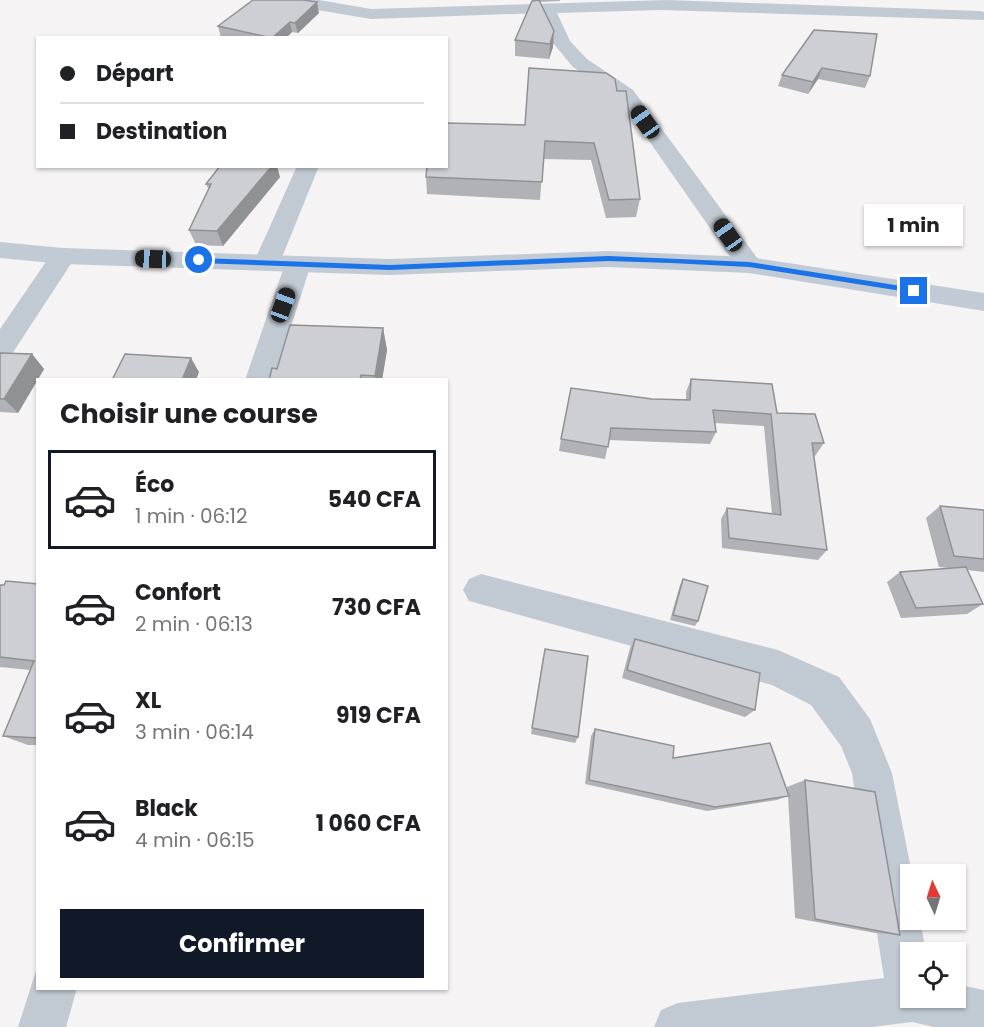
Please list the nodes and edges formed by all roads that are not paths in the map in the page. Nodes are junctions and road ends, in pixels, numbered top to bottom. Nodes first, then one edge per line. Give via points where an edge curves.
1 (288, 0) edge
2 (469, 4) edge
3 (546, 8) junction
4 (980, 15) edge
5 (307, 168) edge
6 (0, 250) edge
7 (63, 256) junction
8 (267, 262) junction
9 (298, 264) junction
10 (749, 265) junction
11 (984, 302) edge
12 (0, 350) edge
13 (260, 378) edge
14 (481, 590) dead end
15 (902, 942) edge
16 (52, 990) edge
17 (900, 997) edge
18 (960, 1008) edge
19 (984, 1014) edge
20 (42, 1027) edge
21 (678, 1027) edge

1 - 2 street via 368,22
2 - 3 street
3 - 4 street via 661,5
3 - 10 street via 562,43 580,63 626,94
5 - 8 street
6 - 7 street
7 - 8 street
7 - 12 street
8 - 9 street
9 - 10 street via 390,267 608,259
9 - 13 street
10 - 11 street
14 - 15 street via 778,669 825,691 856,733 873,773
16 - 20 street
17 - 21 street
18 - 19 street

